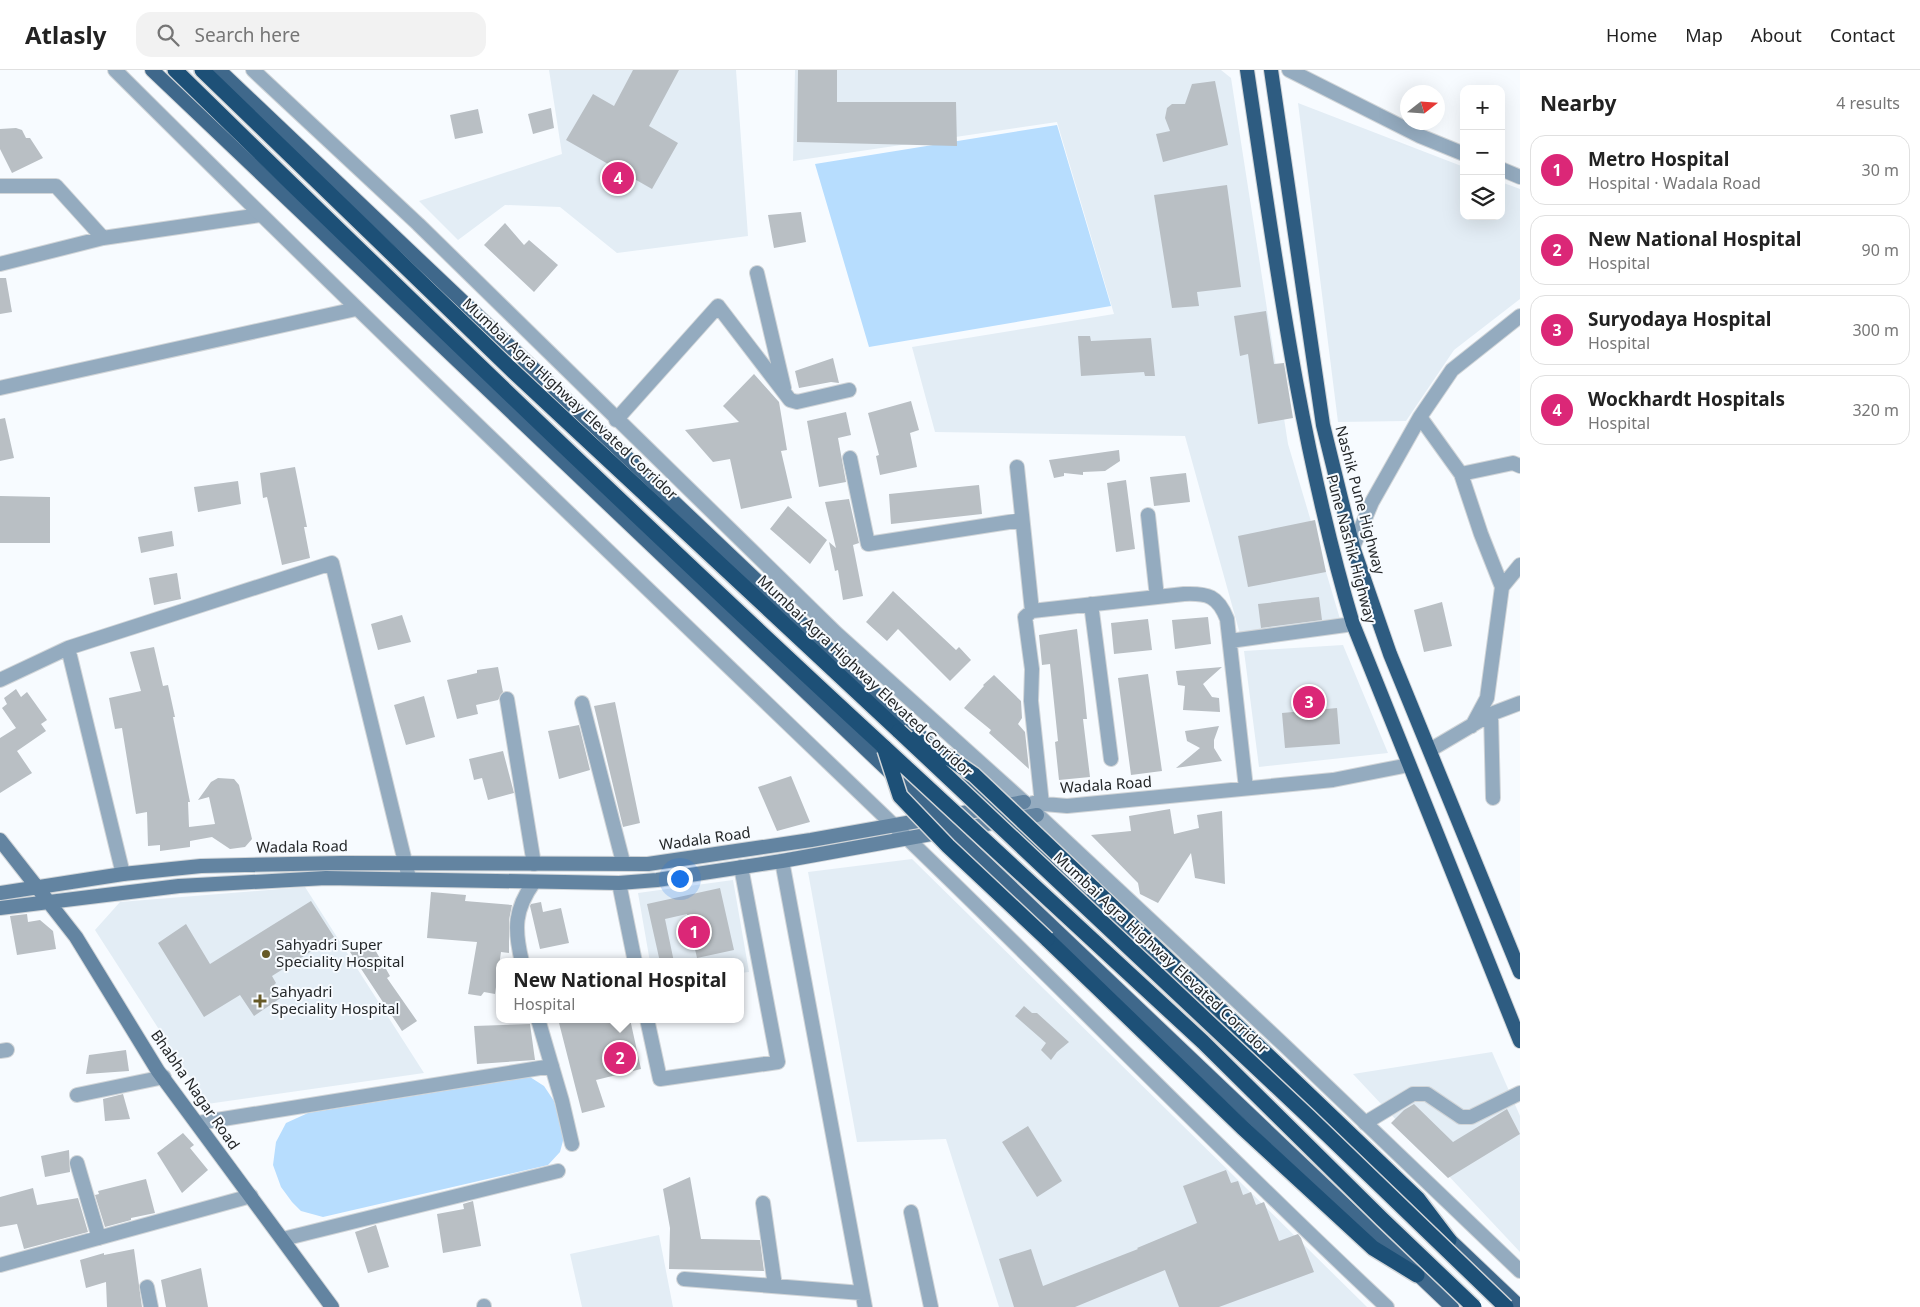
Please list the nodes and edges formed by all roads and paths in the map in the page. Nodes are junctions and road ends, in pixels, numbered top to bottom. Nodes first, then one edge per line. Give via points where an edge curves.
1 (115, 70) edge
2 (152, 70) edge
3 (175, 70) edge
4 (202, 70) edge
5 (219, 70) edge
6 (253, 70) edge
7 (1247, 70) edge
8 (1271, 70) edge
9 (1289, 70) edge
10 (1460, 152) edge
11 (1505, 171) edge
12 (1520, 177) edge
13 (0, 186) edge
14 (260, 215) junction
15 (103, 238) junction
16 (0, 264) edge
17 (757, 273) dead end
18 (356, 309) junction
19 (1520, 316) edge
20 (0, 388) edge
21 (849, 390) dead end
22 (785, 394) junction
23 (1420, 416) junction
24 (616, 420) junction
25 (850, 458) dead end
26 (1520, 466) edge
27 (1017, 467) dead end
28 (1461, 474) junction
29 (1148, 515) dead end
30 (1022, 520) junction
31 (1353, 547) junction
32 (1520, 566) edge
33 (1502, 587) junction
34 (1157, 597) junction
35 (1091, 604) junction
36 (1032, 611) junction
37 (1352, 624) junction
38 (1230, 641) junction
39 (68, 648) junction
40 (0, 680) edge
41 (507, 700) dead end
42 (582, 703) dead end
43 (1520, 703) edge
44 (1492, 714) junction
45 (1472, 726) junction
46 (899, 730) junction
47 (885, 748) junction
48 (1430, 750) junction
49 (1112, 759) dead end
50 (1409, 765) junction
51 (1246, 788) junction
52 (1493, 798) dead end
53 (1024, 802) junction
54 (995, 806) junction
55 (1040, 809) junction
56 (936, 816) junction
57 (1008, 819) junction
58 (893, 825) junction
59 (952, 832) junction
60 (0, 840) edge
61 (909, 840) junction
62 (782, 861) junction
63 (623, 862) junction
64 (405, 863) junction
65 (534, 864) junction
66 (741, 867) junction
67 (123, 874) junction
68 (409, 878) junction
69 (534, 882) junction
70 (619, 883) junction
71 (35, 887) junction
72 (0, 893) edge
73 (47, 901) junction
74 (0, 908) edge
75 (521, 958) edge
76 (635, 958) edge
77 (1520, 972) edge
78 (539, 1023) edge
79 (648, 1023) edge
80 (1520, 1041) edge
81 (552, 1066) junction
82 (164, 1077) junction
83 (1520, 1093) edge
84 (77, 1095) dead end
85 (198, 1123) junction
86 (1365, 1123) junction
87 (572, 1144) dead end
88 (77, 1163) dead end
89 (558, 1171) dead end
90 (251, 1196) junction
91 (763, 1202) dead end
92 (911, 1212) dead end
93 (99, 1238) junction
94 (283, 1239) junction
95 (1449, 1240) junction
96 (0, 1266) edge
97 (1520, 1271) edge
98 (1417, 1274) junction
99 (684, 1279) dead end
100 (775, 1286) junction
101 (147, 1287) dead end
102 (862, 1293) junction
103 (1520, 1306) edge
104 (150, 1307) edge
105 (332, 1307) edge
106 (865, 1307) edge
107 (931, 1307) edge
108 (1387, 1307) edge
109 (1452, 1307) edge
110 (1474, 1307) edge
111 (1506, 1307) edge

1 - 14 street
2 - 56 main road
3 - 47 highway via 717,594
4 - 46 highway, Mumbai Agra Highway Elevated Corridor via 521,379
5 - 54 main road
6 - 24 street via 418,224
7 - 37 highway, Pune Nashik Highway via 1302,420 1328,537
8 - 31 highway, Nashik Pune Highway via 1323,425
9 - 10 street via 1420,136
11 - 12 street
13 - 15 street via 56,186
14 - 15 street
14 - 18 street
15 - 16 street
17 - 22 street
18 - 20 street
18 - 58 street
19 - 23 street via 1452,370
21 - 22 street via 797,402
22 - 24 street via 718,306
23 - 28 street
23 - 31 street via 1372,502
24 - 53 street via 836,633
25 - 30 street via 868,544
26 - 28 street via 1513,463
27 - 30 street
28 - 33 street
29 - 34 street
30 - 36 street
31 - 48 highway, Nashik Pune Highway via 1390,654
32 - 33 street
33 - 45 street via 1487,698
34 - 35 street
34 - 38 street via 1199,593 1213,598 1227,619
35 - 36 street
35 - 49 street
36 - 55 street via 1025,617 1032,669 1031,700
37 - 38 street
37 - 50 highway, Pune Nashik Highway
38 - 51 street
39 - 40 street
39 - 64 street via 332,563
39 - 67 street
41 - 65 street
42 - 63 street
43 - 44 street
44 - 45 street
44 - 52 street
45 - 48 street
46 - 95 highway, bridge via 974,775 1418,1200
46 - 111 highway, Mumbai Agra Highway Elevated Corridor, bridge
47 - 98 highway, bridge via 900,796 948,846 1372,1248
47 - 110 highway, bridge via 1203,1042
48 - 77 highway, Nashik Pune Highway
50 - 51 street, Wadala Road via 1334,780
50 - 80 highway, Pune Nashik Highway
51 - 55 street, Wadala Road
53 - 54 main road, Wadala Road
53 - 55 street
54 - 56 main road, Wadala Road
54 - 57 main road
55 - 57 main road, Wadala Road
55 - 86 street
56 - 58 main road, Wadala Road
56 - 59 main road
57 - 59 main road, Wadala Road
57 - 95 main road
58 - 61 street
58 - 63 main road, Wadala Road via 648,864
59 - 61 main road, Wadala Road
59 - 98 main road
60 - 71 main road, Bhabha Nagar Road
61 - 62 main road, Wadala Road
61 - 108 street via 1280,1208
62 - 66 main road, Wadala Road
62 - 102 street
63 - 65 main road, Wadala Road
64 - 65 main road, Wadala Road
64 - 67 main road, Wadala Road via 229,865
64 - 68 street
66 - 70 main road, Wadala Road
66 - 79 street via 778,1062 660,1079
67 - 71 main road, Wadala Road
68 - 69 main road, Wadala Road
68 - 73 main road, Wadala Road via 326,878 179,886
69 - 70 main road, Wadala Road
69 - 75 street via 522,899 517,916
70 - 76 street
71 - 72 main road, Wadala Road
71 - 73 main road, Bhabha Nagar Road
73 - 74 main road, Wadala Road
73 - 82 main road, Bhabha Nagar Road via 76,937
78 - 81 street
81 - 85 street
81 - 87 street
82 - 84 street
82 - 85 main road, Bhabha Nagar Road
83 - 86 street via 1471,1117 1462,1118 1421,1092
85 - 90 main road, Bhabha Nagar Road
86 - 97 street
88 - 93 street
89 - 94 street
90 - 93 street
90 - 94 main road, Bhabha Nagar Road
91 - 100 street
92 - 107 street
93 - 96 street
94 - 105 main road, Bhabha Nagar Road
95 - 103 main road
98 - 109 main road
99 - 100 street
100 - 102 street
101 - 104 street
102 - 106 street

